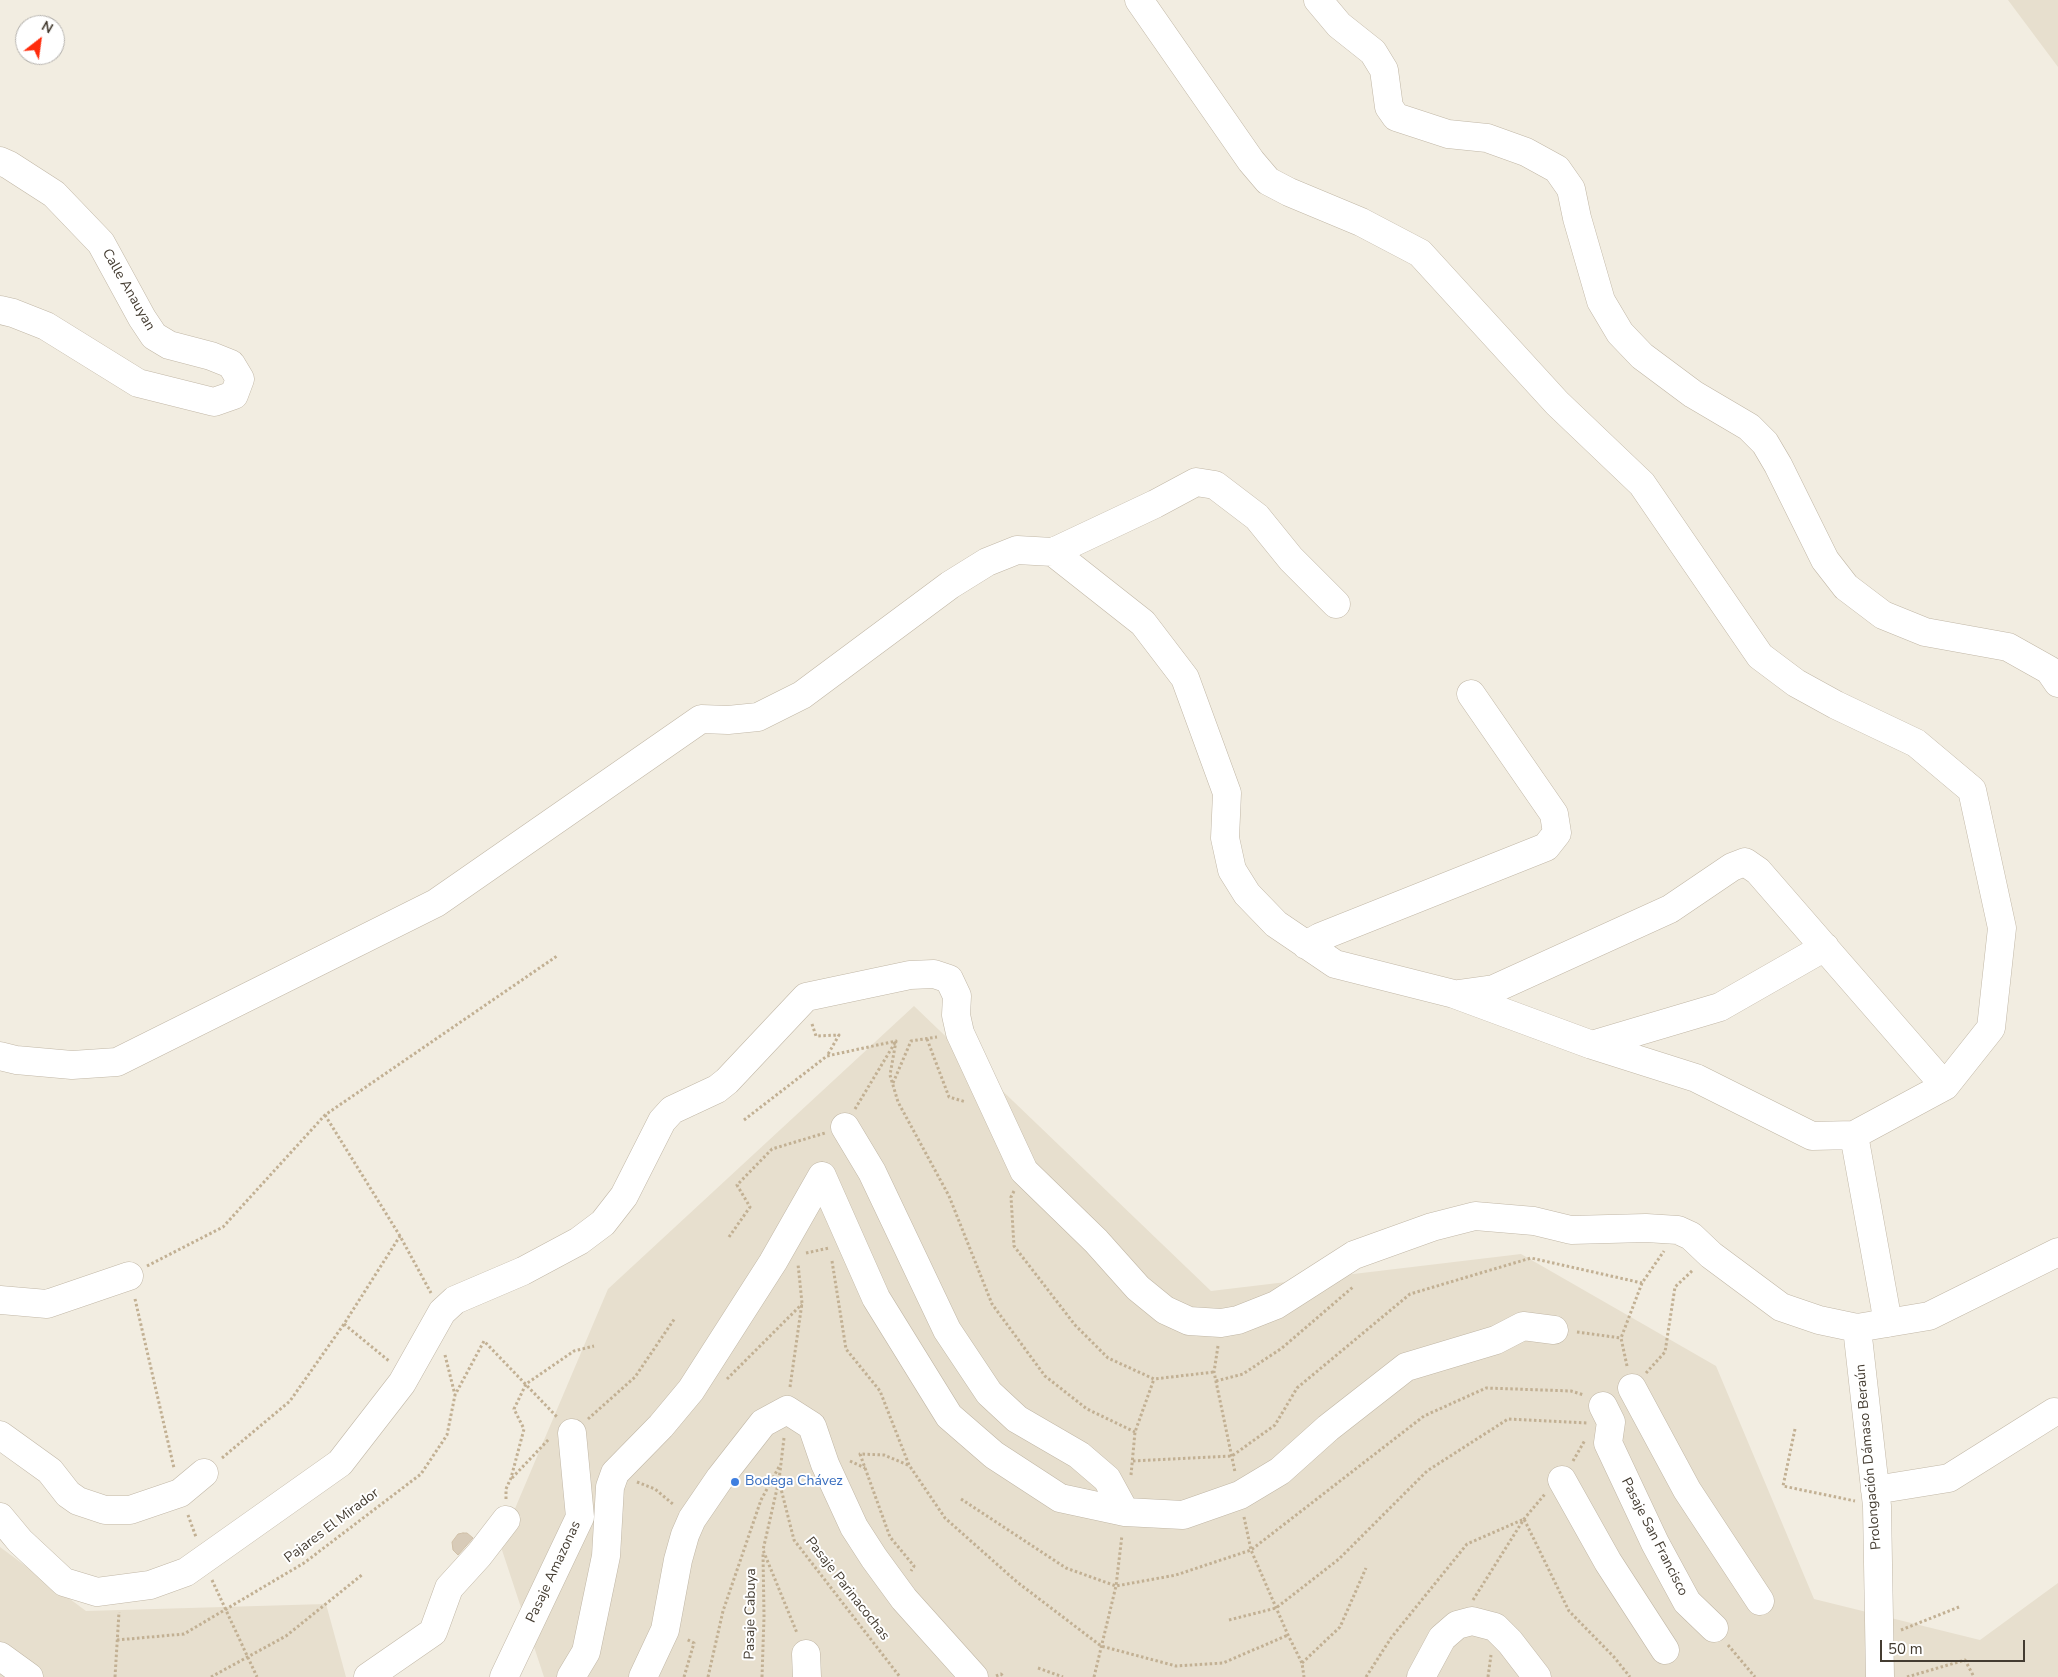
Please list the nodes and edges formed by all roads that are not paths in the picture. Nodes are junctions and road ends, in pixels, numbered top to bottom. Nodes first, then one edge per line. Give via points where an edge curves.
1 (1139, 0) edge
2 (1318, 0) edge
3 (0, 162) edge
4 (0, 310) edge
5 (1053, 552) junction
6 (1336, 604) dead end
7 (2055, 676) edge
8 (1470, 694) dead end
9 (1306, 946) junction
10 (1824, 947) junction
11 (1454, 994) junction
12 (1592, 1045) junction
13 (0, 1056) edge
14 (1945, 1086) junction
15 (845, 1127) road end
16 (1854, 1135) junction
17 (2058, 1252) edge
18 (129, 1276) road end
19 (0, 1300) edge
20 (1887, 1323) junction
21 (1857, 1328) junction
22 (1554, 1330) road end
23 (1632, 1388) road end
24 (2054, 1412) dead end
25 (1599, 1414) road end
26 (0, 1435) edge
27 (562, 1435) road end
28 (204, 1473) road end
29 (1562, 1480) dead end
30 (1876, 1498) junction
31 (1125, 1512) junction
32 (0, 1517) edge
33 (506, 1520) road end
34 (1760, 1601) dead end
35 (1714, 1628) road end
36 (1665, 1650) dead end
37 (0, 1656) edge
38 (29, 1677) edge
39 (368, 1677) edge
40 (504, 1677) edge
41 (571, 1677) edge
42 (643, 1677) edge
43 (974, 1677) edge
44 (1421, 1677) edge
45 (1537, 1677) edge
46 (1880, 1677) edge

1 - 14 street via 1268,181 1361,222 1420,253 1557,402 1642,484 1760,656 1796,684 1916,743 1972,790 2002,928 1991,1028
2 - 7 street via 1339,25 1373,52 1384,70 1389,107 1396,117 1448,134 1487,138 1526,152 1556,169 1571,189 1601,301 1620,333 1642,356 1693,394 1749,427 1765,443 1825,560 1846,587 1883,615 1926,632 2008,647
3 - 4 street, Calle Anauyan via 54,194 101,243 154,336 168,345 231,364 240,379 234,395 214,402 138,382 46,326
5 - 6 street via 1196,482 1205,483 1215,485 1257,517
5 - 9 street via 1143,623 1185,678 1227,793 1225,838 1232,870 1247,894 1276,924
5 - 13 street via 1017,550 987,562 950,585 802,695 758,717 701,719 436,903 117,1062 72,1065
8 - 9 street via 1554,814 1557,833 1546,846 1320,937
9 - 11 street via 1335,964
10 - 11 street via 1758,871 1746,862 1732,866 1670,909 1494,989
10 - 12 street via 1720,1007
10 - 14 street
11 - 12 street
12 - 16 street via 1696,1078 1812,1136
14 - 16 street
15 - 31 street via 872,1172 946,1330 989,1393 1017,1419 1079,1455 1107,1479
16 - 20 street
17 - 20 street via 1929,1316
18 - 19 street via 47,1304
20 - 21 street
21 - 30 street, Prolongación Dámaso Beraún
21 - 32 street via 1781,1307 1717,1260 1691,1236 1678,1230 1571,1230 1534,1221 1475,1216 1432,1227 1354,1255 1276,1305 1238,1320 1189,1321 1165,1310 1138,1288 1024,1170 960,1033 956,1015 957,996 949,980 934,974 910,975 806,997 727,1081 672,1110 662,1121 624,1196 603,1223 579,1241 523,1270 454,1300 442,1312 402,1383 340,1463 186,1572 150,1585 97,1592 64,1582 20,1541
22 - 31 street via 1524,1326 1496,1340 1406,1367 1328,1428 1280,1471 1240,1495 1183,1515
23 - 34 street via 1687,1490
24 - 30 street via 1949,1478
25 - 35 street, Pasaje San Francisco via 1611,1422 1608,1443 1655,1543 1687,1602
26 - 28 street via 50,1471 68,1494 105,1510 130,1510 180,1493
27 - 40 street, Pasaje Amazonas via 580,1517
29 - 36 street via 1608,1562
30 - 46 street, Prolongación Dámaso Beraún
31 - 41 street via 1060,1498 994,1455 949,1416 876,1298 822,1176 774,1262 691,1390 615,1473 610,1487 606,1556 586,1652
33 - 39 street via 450,1588 433,1632
37 - 38 street
42 - 43 street via 665,1630 678,1560 692,1520 763,1423 787,1410 812,1426 824,1464 854,1527 874,1558 904,1599
44 - 45 street via 1442,1638 1456,1625 1472,1621 1495,1627

